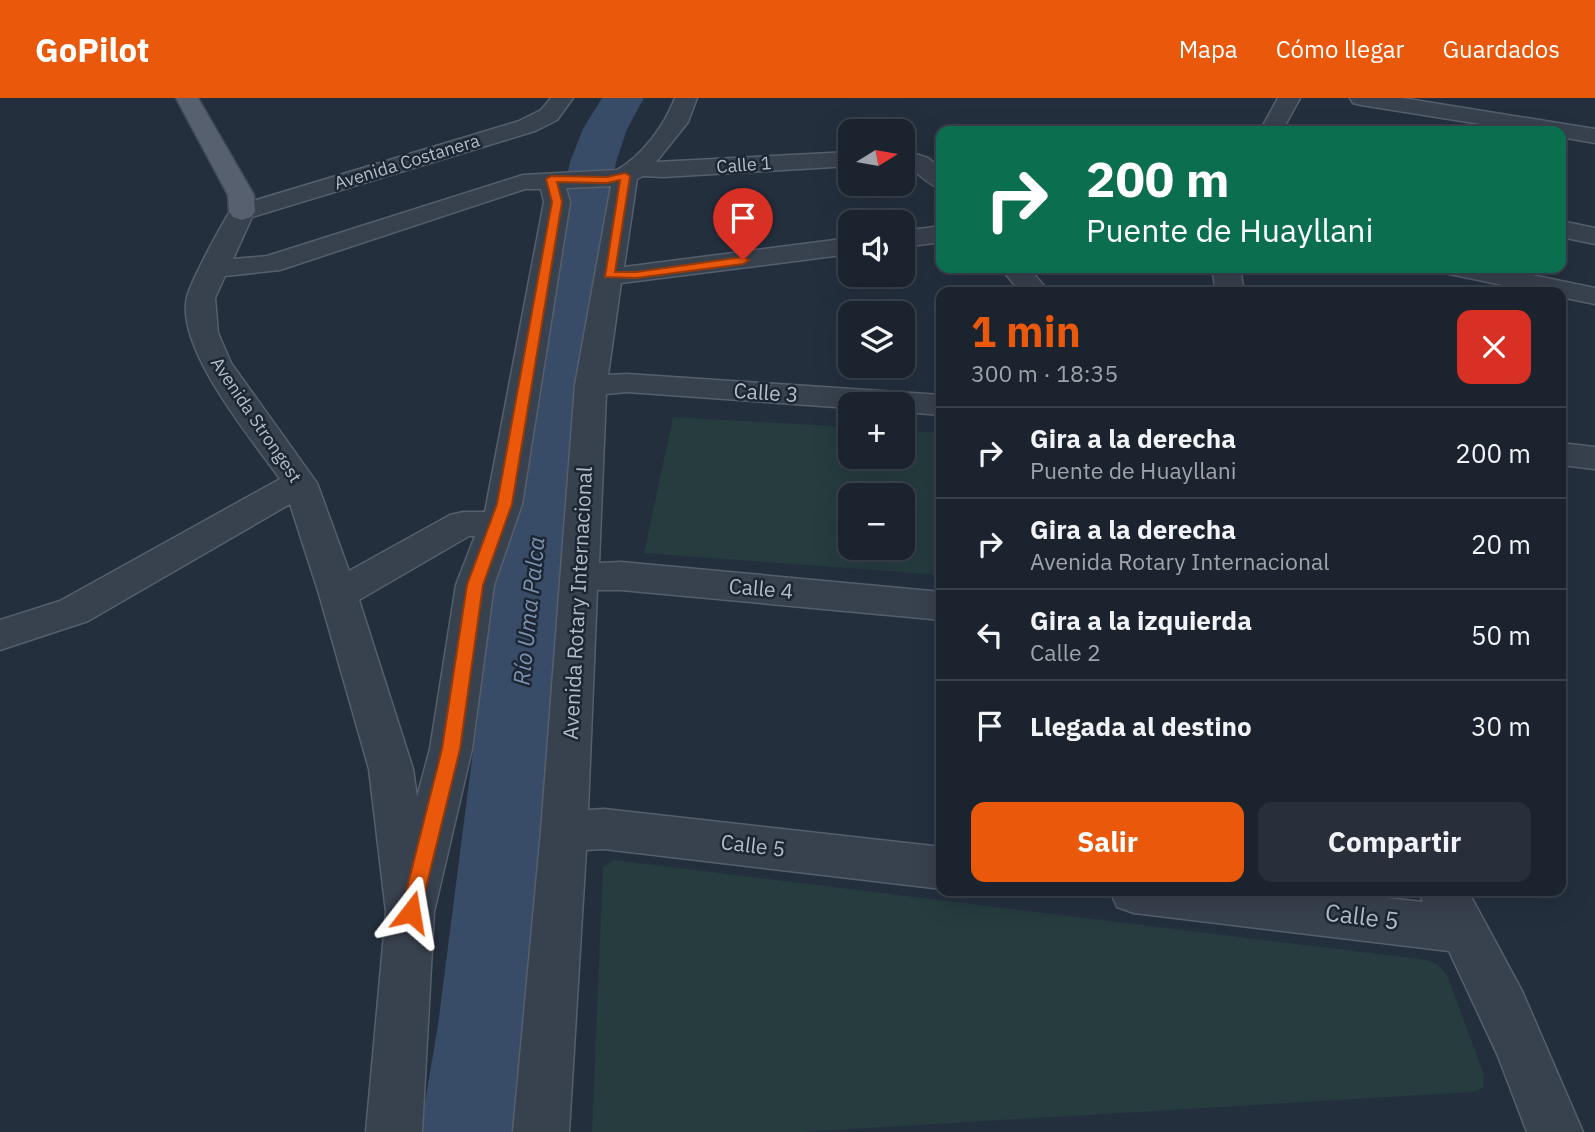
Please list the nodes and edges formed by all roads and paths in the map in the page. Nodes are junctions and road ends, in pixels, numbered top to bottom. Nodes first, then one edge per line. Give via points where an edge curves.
1 (187, 98) edge
2 (562, 98) edge
3 (686, 98) edge
4 (1289, 98) edge
5 (1361, 98) edge
6 (1444, 104) edge
7 (1274, 126) edge
8 (1548, 126) edge
9 (1566, 130) edge
10 (1595, 136) edge
11 (838, 160) edge
12 (915, 161) edge
13 (624, 174) junction
14 (936, 178) edge
15 (565, 180) junction
16 (242, 212) junction
17 (1566, 230) edge
18 (936, 235) edge
19 (1595, 236) edge
20 (915, 237) edge
21 (838, 248) edge
22 (216, 269) junction
23 (1020, 273) edge
24 (1483, 273) edge
25 (609, 275) junction
26 (1031, 287) edge
27 (1551, 287) edge
28 (1566, 290) edge
29 (1595, 296) edge
30 (591, 385) junction
31 (936, 405) edge
32 (1566, 455) edge
33 (1595, 458) edge
34 (299, 483) junction
35 (495, 524) junction
36 (580, 578) junction
37 (338, 594) junction
38 (936, 606) edge
39 (0, 635) edge
40 (564, 831) junction
41 (936, 867) edge
42 (1218, 896) edge
43 (1454, 910) edge
44 (411, 912) junction
45 (394, 1132) edge
46 (541, 1132) edge
47 (1555, 1132) edge

1 - 16 main road via 241,195
2 - 16 street, Avenida Costanera via 549,115 527,126
3 - 13 street via 677,122
4 - 7 street
5 - 6 street
6 - 8 street
9 - 10 street
11 - 13 street, Calle 1
12 - 14 street
13 - 15 street, Calle 1
13 - 25 street, Avenida Rotary Internacional
15 - 22 street, Calle 1 via 523,182 270,264
15 - 35 street via 557,202 505,504
16 - 22 street, Avenida Strongest
17 - 19 street
18 - 20 street
21 - 25 street
22 - 34 street, Avenida Strongest via 201,298 203,333 216,364
23 - 26 street
24 - 27 street
25 - 30 street, Avenida Rotary Internacional
28 - 29 street
30 - 31 street, Calle 3 via 627,383
30 - 36 street, Avenida Rotary Internacional
32 - 33 street
34 - 37 street, Avenida Strongest
34 - 39 street via 74,611
35 - 37 street via 463,524
35 - 44 street via 475,585 451,749
36 - 38 street, Calle 4 via 621,576
36 - 40 street, Avenida Rotary Internacional
37 - 44 street, Avenida Strongest via 391,769
40 - 41 street, Calle 5 via 604,829
40 - 46 street, Avenida Rotary Internacional
42 - 43 street, Calle 5
43 - 47 street
44 - 45 street

